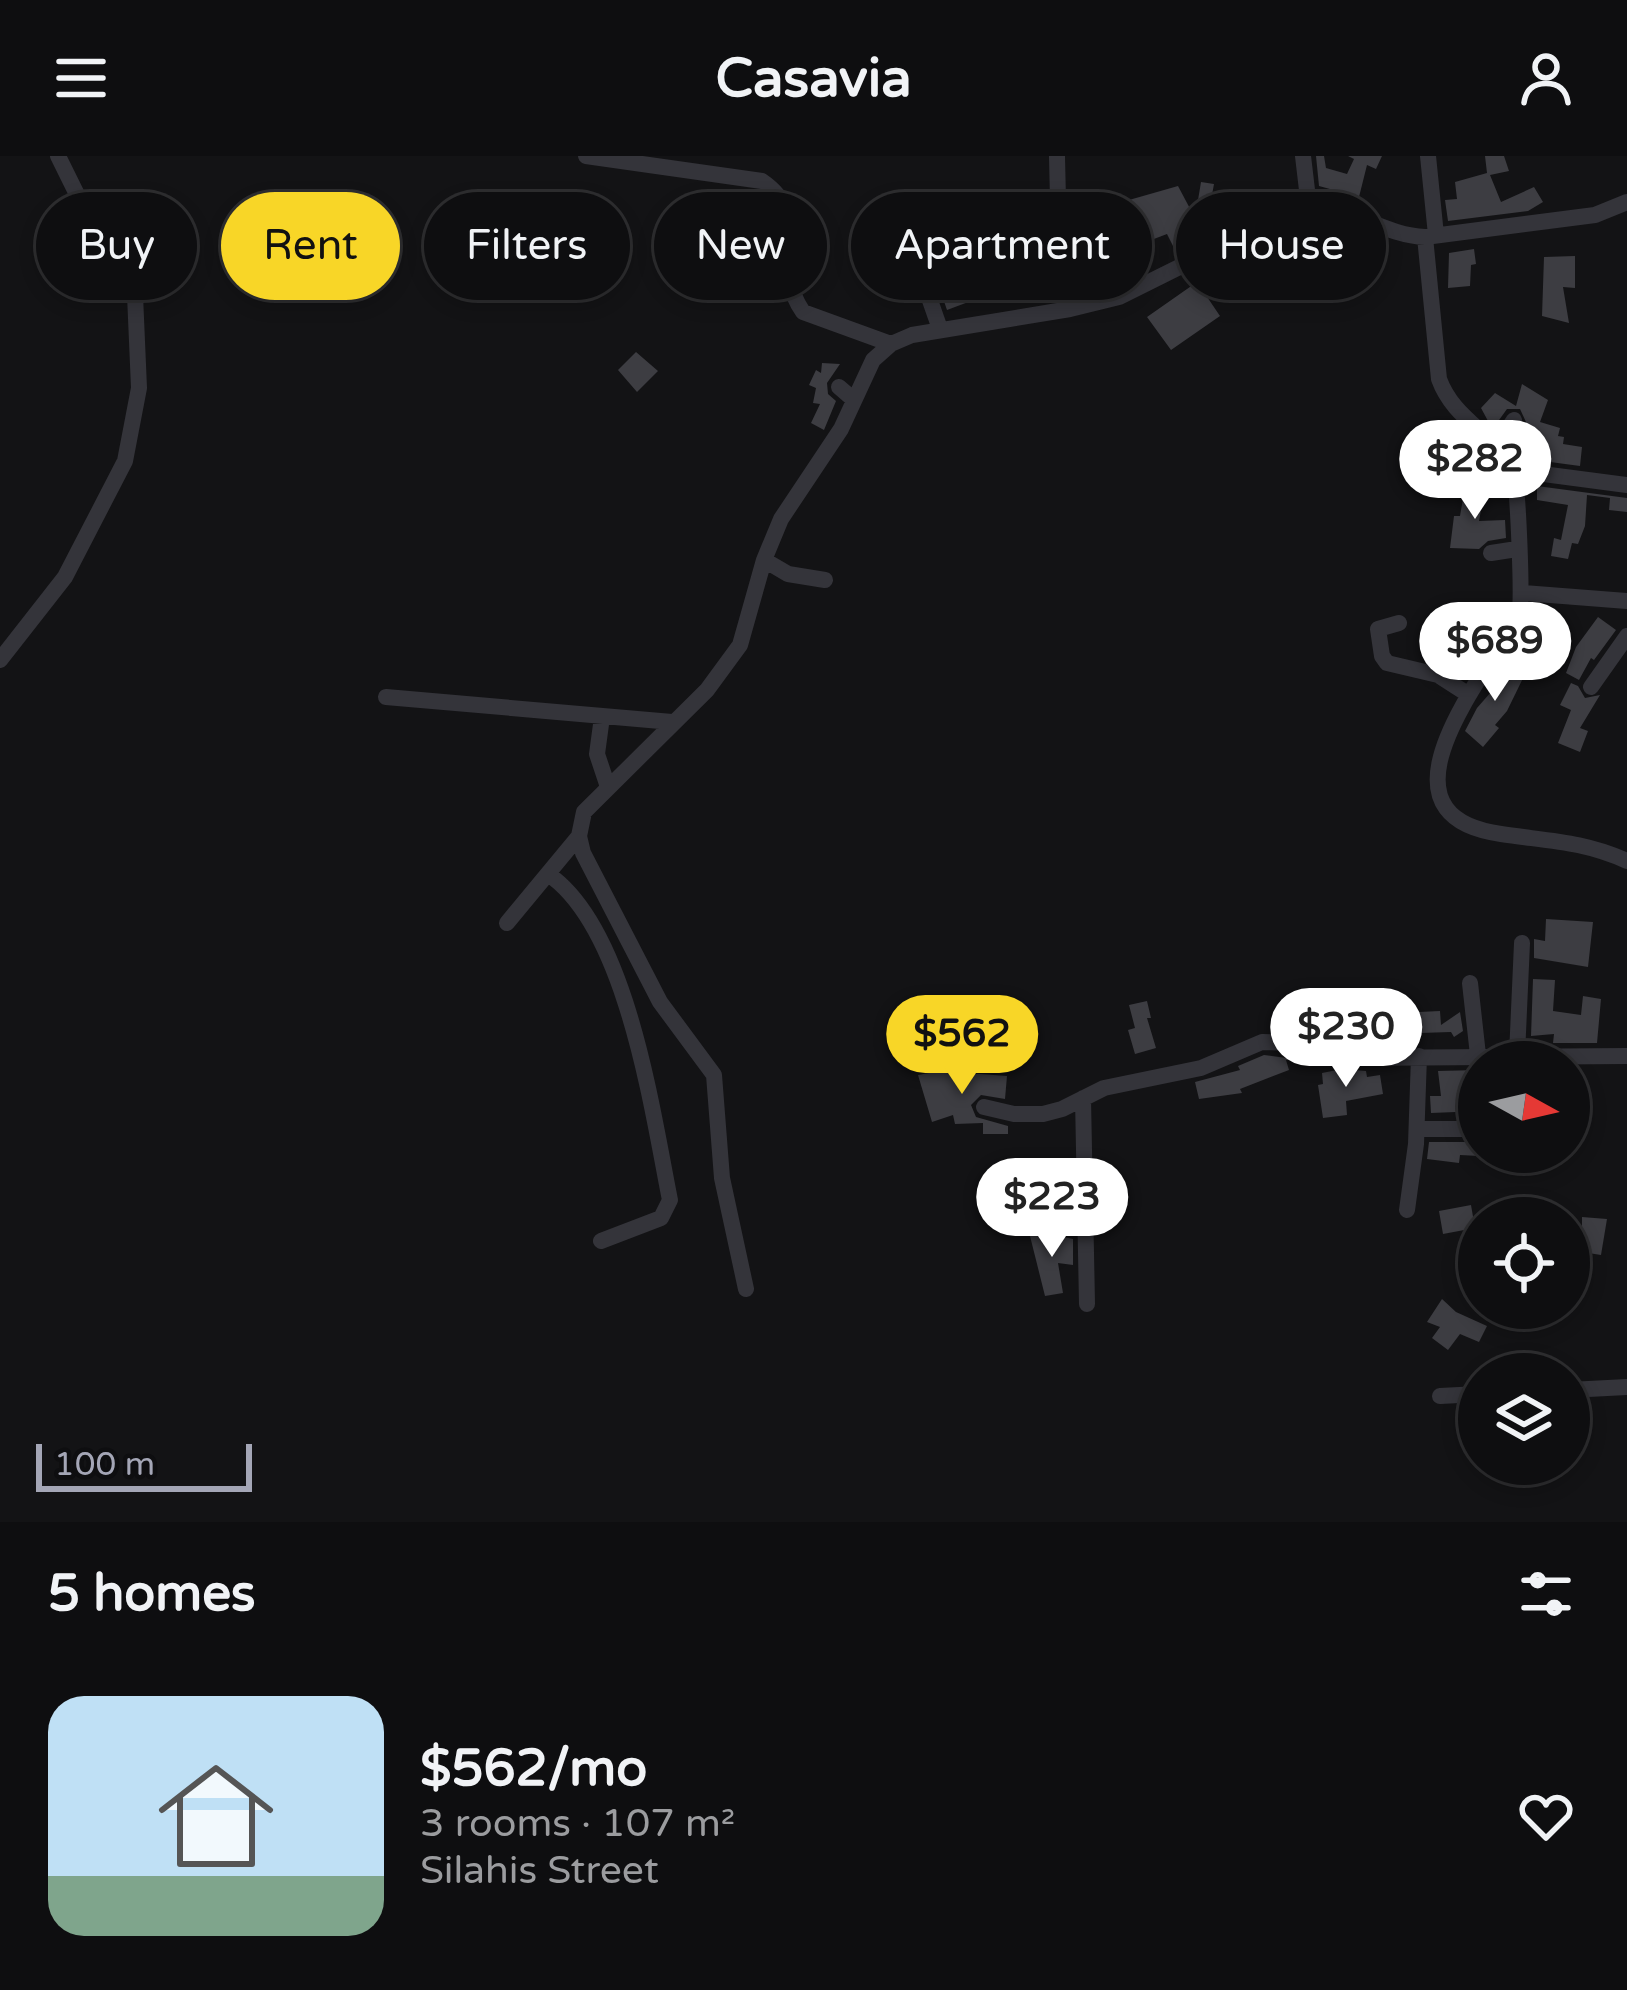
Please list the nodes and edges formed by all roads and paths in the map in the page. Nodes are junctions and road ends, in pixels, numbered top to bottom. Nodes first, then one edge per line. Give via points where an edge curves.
1 (58, 156) edge
2 (586, 156) edge
3 (1303, 156) edge
4 (1428, 156) edge
5 (1057, 157) edge
6 (1058, 192) edge
7 (1307, 192) edge
8 (1627, 202) edge
9 (1386, 227) edge
10 (1430, 236) junction
11 (1176, 270) edge
12 (930, 300) edge
13 (1069, 300) edge
14 (1070, 309) junction
15 (940, 328) junction
16 (891, 344) junction
17 (839, 388) dead end
18 (854, 400) junction
19 (1514, 420) dead end
20 (1496, 447) junction
21 (1513, 470) junction
22 (1627, 485) edge
23 (1517, 549) junction
24 (1491, 553) dead end
25 (764, 560) junction
26 (825, 580) dead end
27 (1522, 593) junction
28 (1627, 601) edge
29 (1399, 623) dead end
30 (1627, 636) edge
31 (0, 660) edge
32 (1591, 687) dead end
33 (1469, 695) junction
34 (386, 698) dead end
35 (602, 717) junction
36 (672, 722) junction
37 (608, 787) junction
38 (579, 836) junction
39 (1627, 861) edge
40 (548, 874) junction
41 (507, 922) dead end
42 (1522, 944) dead end
43 (1470, 983) dead end
44 (1476, 1041) edge
45 (1518, 1041) edge
46 (1458, 1055) edge
47 (1590, 1055) edge
48 (1627, 1055) edge
49 (1419, 1056) junction
50 (1083, 1097) junction
51 (984, 1107) dead end
52 (1458, 1129) edge
53 (1417, 1130) junction
54 (1407, 1210) dead end
55 (602, 1241) dead end
56 (746, 1289) dead end
57 (1087, 1304) dead end
58 (1627, 1387) edge
59 (1590, 1389) edge
60 (1458, 1395) edge
61 (1440, 1396) dead end

1 - 31 street via 135,295 139,388 116,480 65,577
2 - 16 street via 762,182 788,209 787,280 803,312
3 - 7 street
4 - 10 street
5 - 6 street
8 - 10 street via 1595,215
9 - 10 street
10 - 20 street via 1438,379 1457,413
11 - 14 street
12 - 15 street
13 - 14 street
14 - 15 street
15 - 16 street
16 - 18 street
17 - 18 street
18 - 25 street
19 - 20 street
20 - 21 street
21 - 22 street
21 - 23 street
23 - 24 street
23 - 27 street
25 - 26 street
25 - 36 street via 740,645
27 - 28 street
27 - 33 street via 1519,615
29 - 33 street via 1378,629 1387,663 1438,675
30 - 32 street
33 - 39 street via 1440,756 1449,814 1474,828 1554,838
34 - 35 street
35 - 36 street
35 - 37 street via 597,754
36 - 37 street
37 - 38 street via 584,812
38 - 40 street
38 - 56 street via 660,1002 714,1075 722,1178
40 - 41 street
40 - 55 street via 588,915 627,1010 670,1200 661,1218
42 - 45 street
43 - 44 street
46 - 49 street
47 - 48 street
49 - 50 street via 1351,1058 1262,1042 1201,1068
49 - 53 street
50 - 51 street via 1043,1114
50 - 57 street
52 - 53 street
53 - 54 street
58 - 59 street
60 - 61 street

